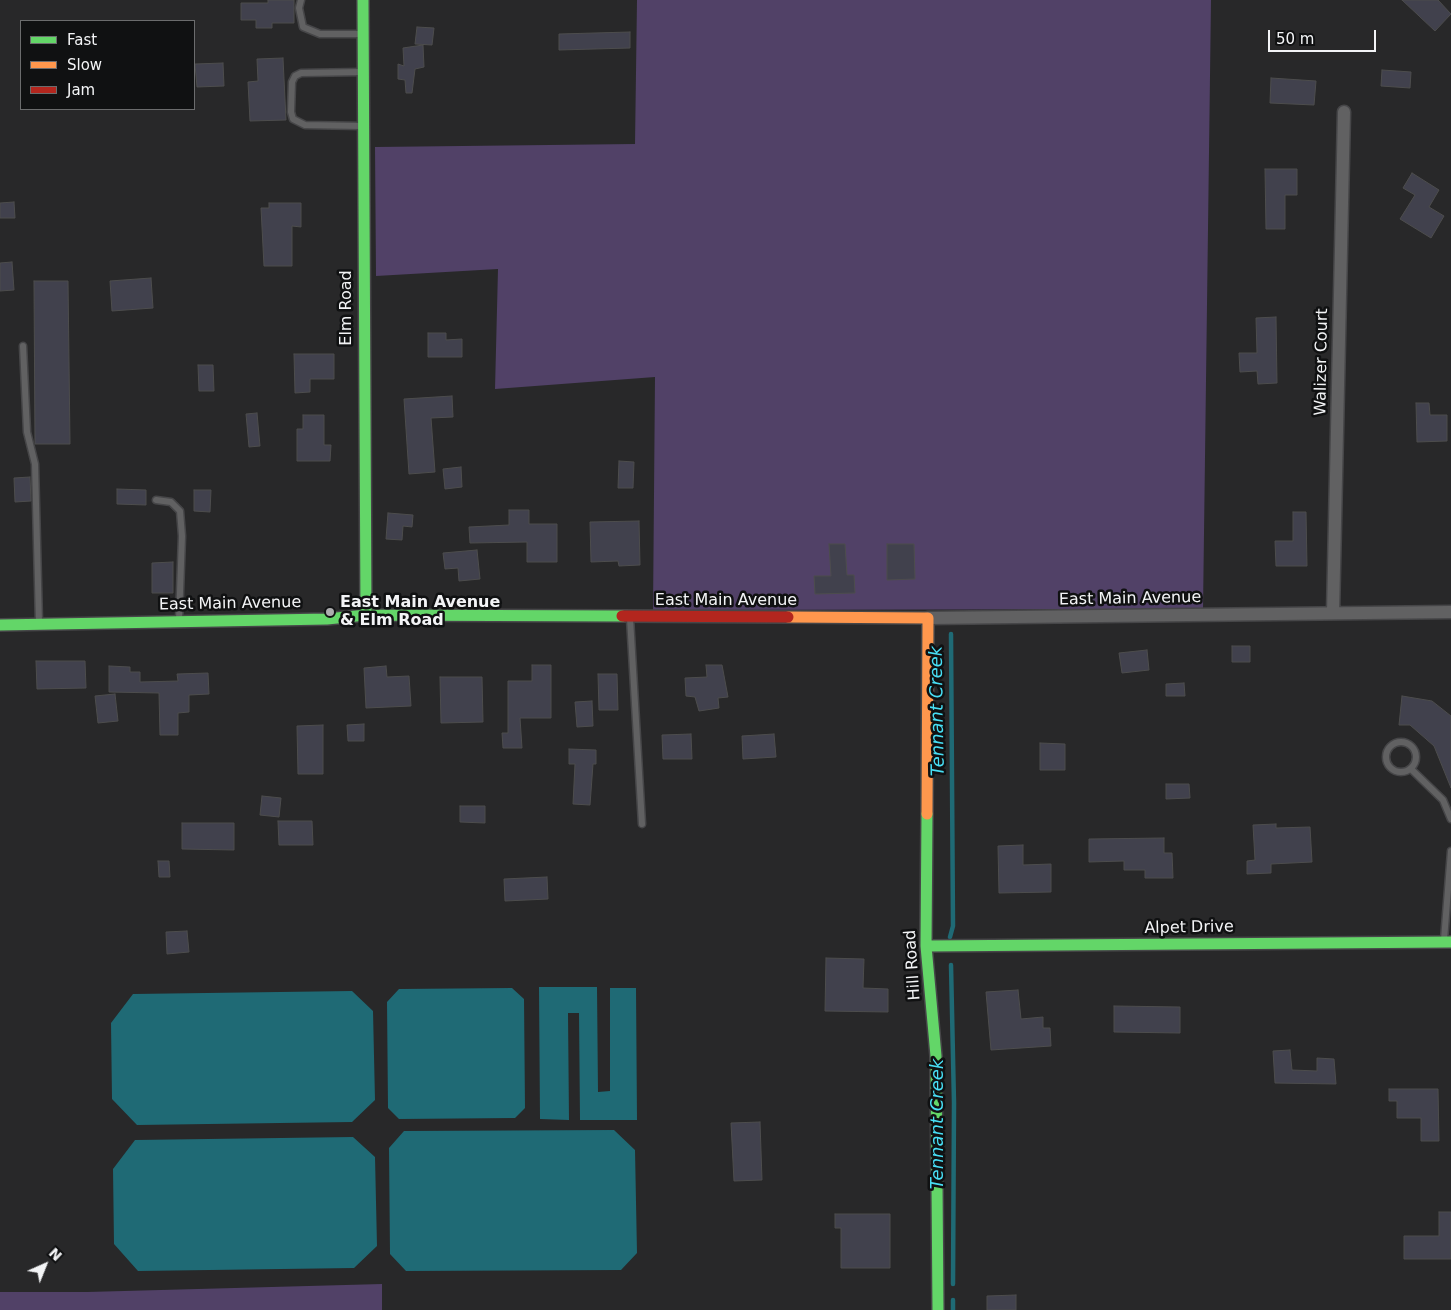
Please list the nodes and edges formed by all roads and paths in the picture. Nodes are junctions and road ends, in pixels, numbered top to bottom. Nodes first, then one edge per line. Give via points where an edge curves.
1 (301, 0) edge
2 (363, 0) edge
3 (363, 34) junction
4 (363, 72) junction
5 (1344, 112) dead end
6 (363, 126) junction
7 (23, 346) dead end
8 (156, 500) dead end
9 (1451, 612) edge
10 (1334, 613) junction
11 (366, 615) junction
12 (630, 616) junction
13 (928, 618) junction
14 (179, 622) junction
15 (39, 624) junction
16 (0, 625) edge
17 (1411, 769) junction
18 (1451, 819) edge
19 (642, 824) dead end
20 (1451, 850) edge
21 (1447, 942) edge
22 (926, 946) junction
23 (938, 1310) edge

1 - 3 lane via 298,8 303,27 320,34
2 - 3 street, Elm Road
3 - 4 street, Elm Road
4 - 6 street, Elm Road
4 - 6 lane via 302,73 295,76 291,112 293,119 305,125
5 - 10 street, Walizer Court
6 - 11 street, Elm Road
7 - 15 lane via 27,432 35,464
8 - 14 lane via 171,502 180,511
9 - 10 street, East Main Avenue
10 - 13 street, East Main Avenue
11 - 12 street, East Main Avenue
11 - 14 street, East Main Avenue via 327,619
12 - 13 street, East Main Avenue
12 - 19 lane
13 - 22 street, Hill Road
14 - 15 street, East Main Avenue
15 - 16 street, East Main Avenue
17 - 17 lane via 1416,758 1412,748 1402,743 1391,746 1386,756 1390,767 1400,772
17 - 18 lane via 1443,800
20 - 21 lane
21 - 22 street, Alpet Drive
22 - 23 street, Hill Road via 936,1056

